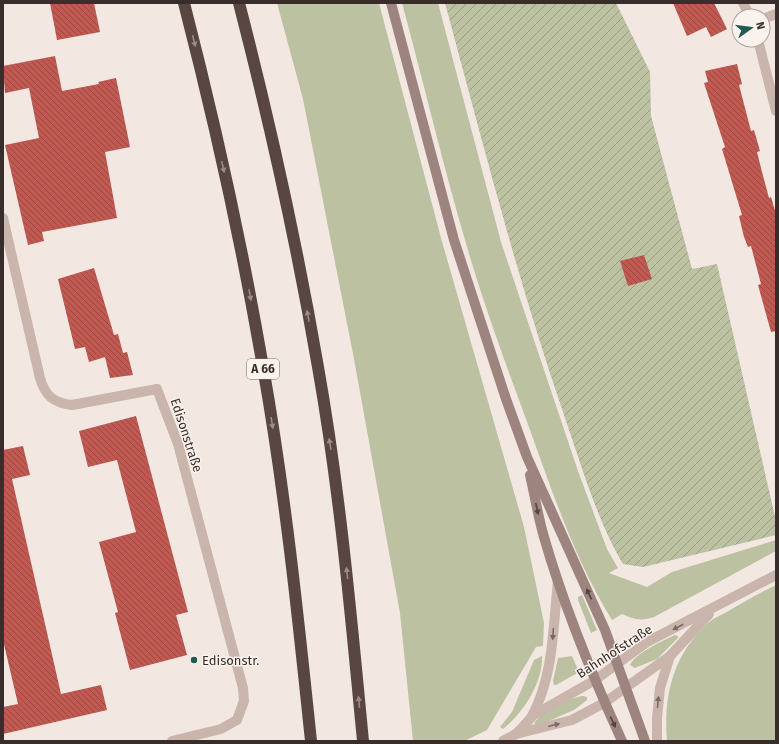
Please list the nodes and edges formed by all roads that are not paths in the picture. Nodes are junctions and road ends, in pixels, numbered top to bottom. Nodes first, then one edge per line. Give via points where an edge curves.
1 (184, 3) edge
2 (239, 3) edge
3 (391, 3) edge
4 (760, 48) edge
5 (776, 111) edge
6 (3, 218) edge
7 (526, 457) junction
8 (776, 575) edge
9 (558, 581) junction
10 (713, 609) junction
11 (670, 656) junction
12 (617, 663) junction
13 (595, 680) junction
14 (626, 687) junction
15 (604, 703) junction
16 (532, 716) junction
17 (516, 734) junction
18 (172, 741) edge
19 (311, 741) edge
20 (363, 741) edge
21 (503, 741) edge
22 (622, 741) edge
23 (645, 741) edge
24 (657, 741) edge

1 -> 19 highway, A 66 via 243,258 263,369 294,579
20 -> 2 highway via 347,572 318,368 294,239
3 - 7 main road via 454,240
4 - 5 street
6 - 18 street, Edisonstraße via 40,378 49,397 60,403 72,405 157,389 178,444 243,688 244,702 237,720 221,729
7 -> 9 main road via 543,536
12 -> 7 main road via 605,630
8 - 10 street, Bahnhofstraße
9 - 13 main road
9 -> 16 street, Bahnhofstraße via 552,653 543,689
10 - 11 street, Bahnhofstraße
10 -> 12 street, Bahnhofstraße via 647,642
11 - 14 street, Bahnhofstraße
24 -> 11 street, Bahnhofstraße via 660,688
12 - 13 street, Bahnhofstraße
12 - 14 main road
13 - 15 main road
13 - 16 street, Bahnhofstraße
14 - 15 street, Bahnhofstraße
14 - 23 main road
17 -> 15 street, Bahnhofstraße via 572,720
15 -> 22 main road
16 - 17 street, Bahnhofstraße
17 - 21 street, Bahnhofstraße

